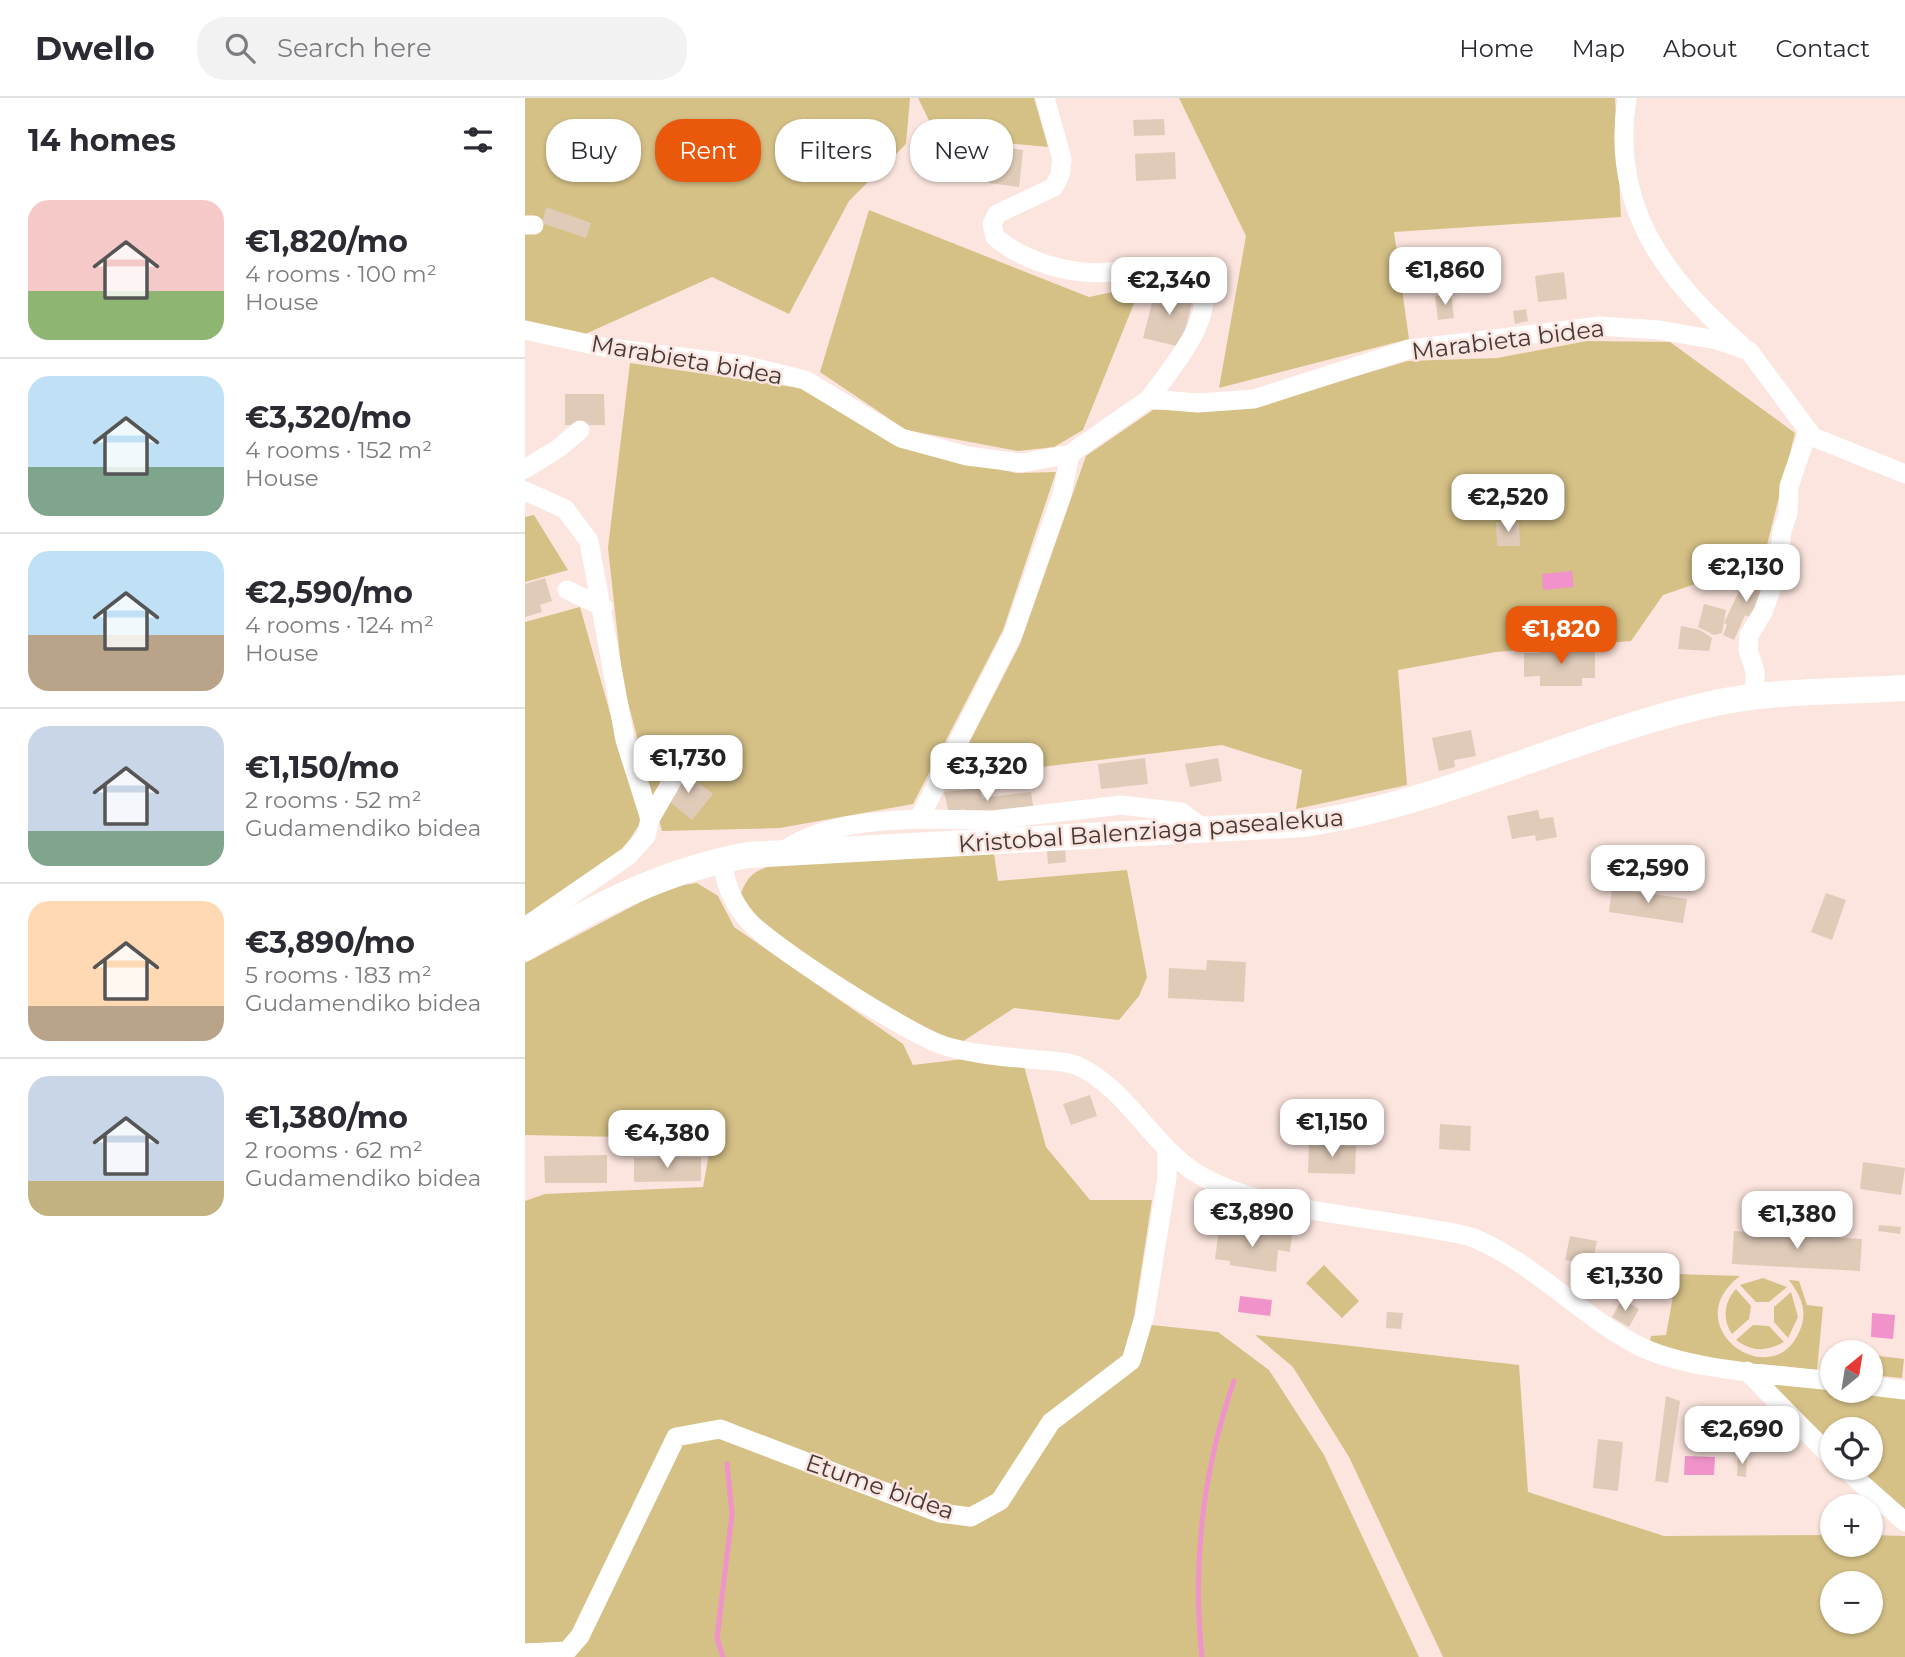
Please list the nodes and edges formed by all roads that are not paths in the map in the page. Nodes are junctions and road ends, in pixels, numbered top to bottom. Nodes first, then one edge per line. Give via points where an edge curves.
1 (1045, 98) edge
2 (1626, 98) edge
3 (525, 330) edge
4 (1749, 351) junction
5 (1149, 399) junction
6 (580, 430) dead end
7 (1808, 431) junction
8 (1070, 454) junction
9 (525, 469) edge
10 (1905, 474) edge
11 (525, 491) edge
12 (567, 590) dead end
13 (603, 607) junction
14 (1905, 688) edge
15 (1755, 698) junction
16 (676, 774) dead end
17 (650, 819) junction
18 (919, 819) junction
19 (1207, 831) junction
20 (780, 854) junction
21 (722, 860) junction
22 (525, 927) edge
23 (525, 948) edge
24 (1167, 1150) junction
25 (1747, 1371) junction
26 (1820, 1380) edge
27 (1883, 1387) edge
28 (1905, 1390) edge
29 (1820, 1446) edge
30 (1858, 1480) edge
31 (1905, 1522) edge
32 (525, 1653) edge

1 - 5 street, Marabieta bidea via 1062,159 1060,175 1054,187 997,214 992,223 995,237 1025,256 1083,273 1184,267 1201,275 1207,291 1205,308 1184,349
2 - 4 street via 1622,134 1637,218 1682,289
3 - 8 street, Marabieta bidea via 603,347 744,365 804,380 901,438 967,456 1022,463
4 - 5 street, Marabieta bidea via 1659,330 1600,326 1410,349 1254,399 1198,403
4 - 7 street
5 - 8 street, Marabieta bidea
6 - 9 street
7 - 10 street
7 - 15 street via 1789,486 1777,573 1749,635
8 - 18 street via 1062,494 1013,634
11 - 13 street via 565,509 580,525 593,552
12 - 13 street
13 - 17 street via 625,740
14 - 15 street, Kristobal Balenziaga pasealekua
15 - 19 street, Kristobal Balenziaga pasealekua via 1682,712 1380,811 1304,824
16 - 17 street
17 - 22 street via 646,836 628,856
18 - 19 street via 993,820 1121,806 1181,812
18 - 20 street via 829,830
19 - 20 street, Kristobal Balenziaga pasealekua
20 - 21 street, Kristobal Balenziaga pasealekua
21 - 23 street, Kristobal Balenziaga pasealekua via 658,878
21 - 24 street via 725,882 746,918 804,962 941,1045 1084,1069 1106,1082
24 - 25 street via 1197,1173 1261,1199 1478,1240 1643,1348
24 - 32 street, Etume bidea via 1167,1177 1145,1314 1131,1361 1051,1422 1000,1501 971,1517 940,1513 720,1429 676,1437 580,1636 567,1651
25 - 26 street
25 - 29 street
27 - 28 street
30 - 31 street

